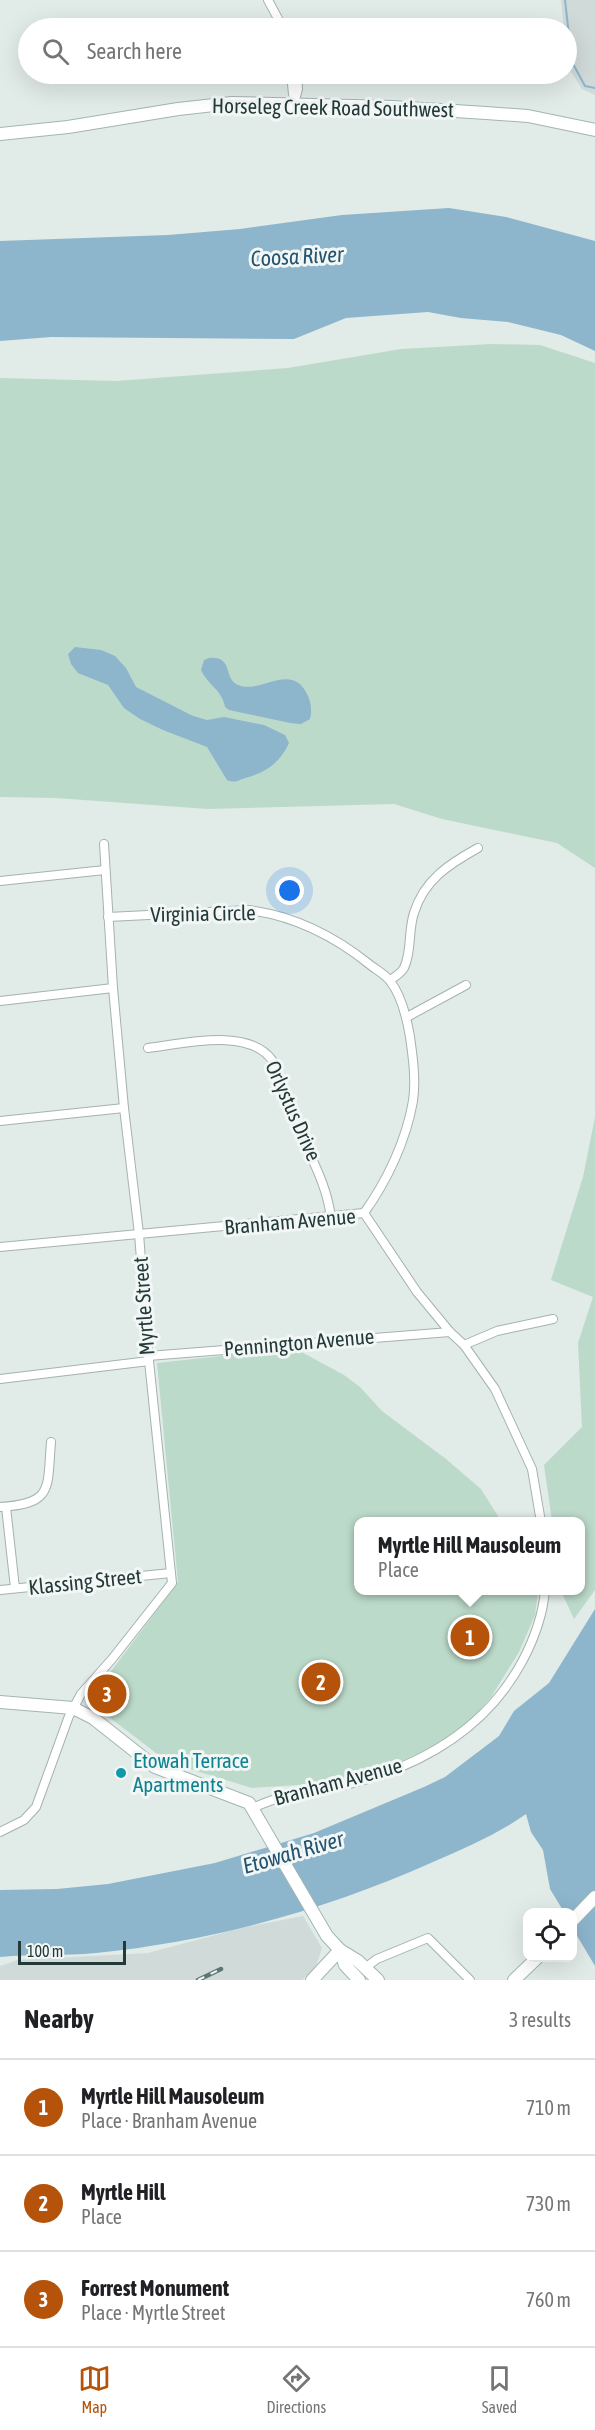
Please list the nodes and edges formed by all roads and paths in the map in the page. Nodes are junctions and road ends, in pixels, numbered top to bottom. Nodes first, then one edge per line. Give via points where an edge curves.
1 (268, 0) edge
2 (278, 18) edge
3 (292, 84) edge
4 (298, 84) edge
5 (294, 104) junction
6 (595, 130) edge
7 (0, 134) edge
8 (104, 844) dead end
9 (477, 848) dead end
10 (105, 870) junction
11 (0, 881) edge
12 (108, 917) junction
13 (390, 980) junction
14 (466, 985) dead end
15 (113, 988) junction
16 (0, 1001) edge
17 (407, 1017) junction
18 (148, 1048) dead end
19 (124, 1108) junction
20 (0, 1121) edge
21 (363, 1214) junction
22 (330, 1218) junction
23 (139, 1234) junction
24 (0, 1247) edge
25 (553, 1319) dead end
26 (450, 1332) junction
27 (464, 1345) junction
28 (148, 1359) junction
29 (0, 1379) edge
30 (51, 1442) dead end
31 (7, 1506) edge
32 (541, 1517) edge
33 (171, 1573) junction
34 (15, 1588) junction
35 (0, 1590) edge
36 (544, 1595) edge
37 (0, 1702) edge
38 (73, 1707) junction
39 (253, 1808) junction
40 (0, 1832) edge
41 (595, 1897) edge
42 (577, 1917) edge
43 (340, 1950) junction
44 (533, 1962) edge
45 (365, 1968) junction
46 (312, 1980) edge
47 (359, 1980) edge
48 (378, 1980) edge
49 (470, 1980) edge
50 (514, 1980) edge

1 - 2 street
3 - 5 street
4 - 5 street
5 - 6 street, Horseleg Creek Road Southwest via 486,112
5 - 7 street, Horseleg Creek Road Southwest via 208,105
8 - 10 street, Myrtle Street
9 - 13 street via 445,868 425,889 410,926 404,968
10 - 11 street
10 - 12 street, Myrtle Street
12 - 13 street, Virginia Circle via 267,912 312,927
12 - 15 street, Myrtle Street
13 - 17 street, Virginia Circle
14 - 17 street
15 - 16 street
15 - 19 street, Myrtle Street
17 - 21 street, Virginia Circle via 414,1065 413,1100 394,1161 380,1191
18 - 22 street, Orlystus Drive via 229,1040 266,1051 321,1173 329,1197
19 - 20 street
19 - 23 street, Myrtle Street
21 - 22 street, Branham Avenue
21 - 26 street, Branham Avenue
22 - 23 street, Branham Avenue
23 - 24 street, Branham Avenue
23 - 28 street, Myrtle Street
25 - 27 street via 497,1331
26 - 27 street, Branham Avenue
26 - 28 street, Pennington Avenue
27 - 32 street, Branham Avenue via 495,1389 526,1453
28 - 29 street, Pennington Avenue
28 - 33 street, Myrtle Street
30 - 31 street via 47,1485 41,1497
31 - 34 street
33 - 34 street, Klassing Street
33 - 38 street, Myrtle Street via 172,1583
34 - 35 street, Klassing Street
36 - 39 street, Branham Avenue via 535,1636 517,1671 492,1706 468,1729 432,1753 392,1770 349,1784 278,1797
37 - 38 street
38 - 39 street via 155,1767 240,1798
38 - 40 street, Myrtle Street via 36,1807 24,1820
39 - 43 street via 322,1927
41 - 42 street
43 - 45 street
43 - 46 street
43 - 47 street via 345,1965
44 - 50 street
45 - 48 street
45 - 49 street via 428,1938

